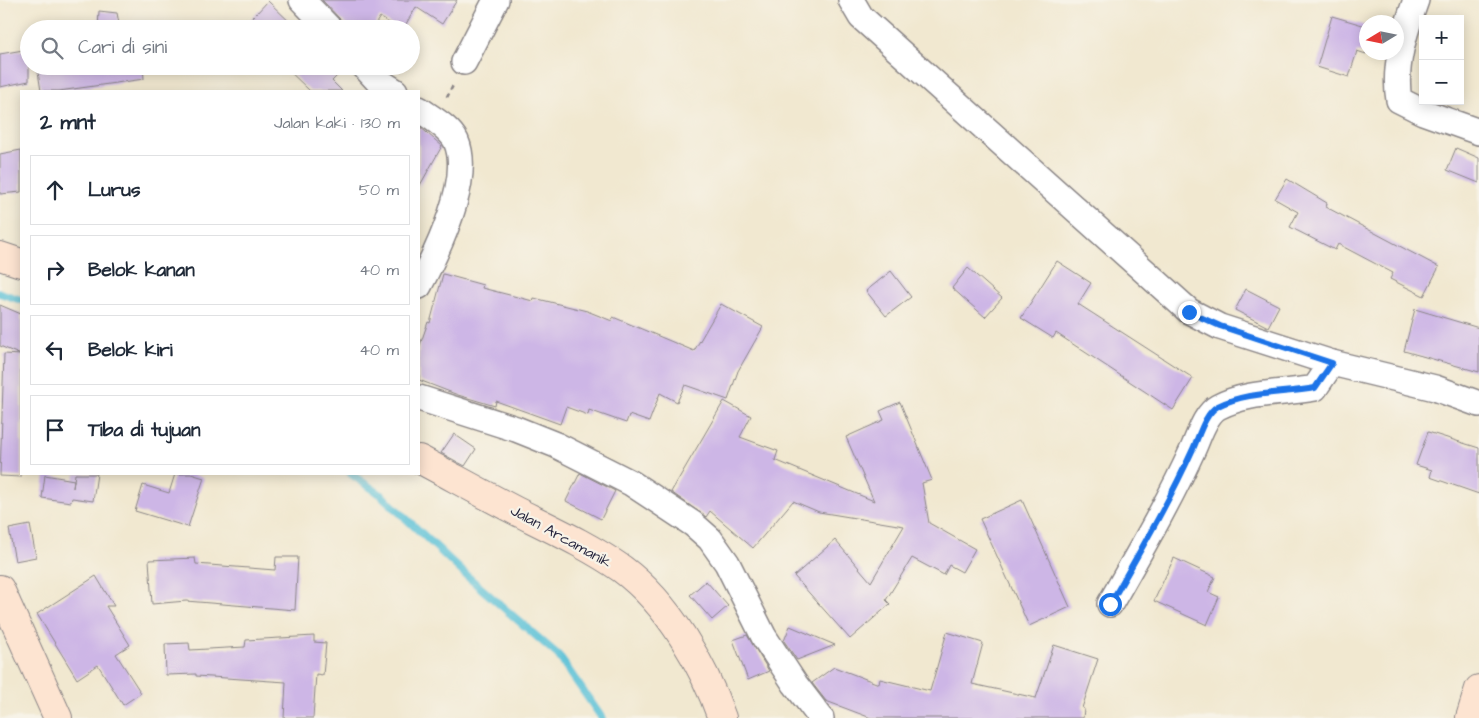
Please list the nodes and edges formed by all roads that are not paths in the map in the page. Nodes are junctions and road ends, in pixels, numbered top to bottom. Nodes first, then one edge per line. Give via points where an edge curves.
1 (302, 0) edge
2 (496, 0) edge
3 (851, 0) edge
4 (1416, 0) edge
5 (321, 20) edge
6 (464, 62) road end
7 (372, 75) edge
8 (393, 90) edge
9 (427, 114) edge
10 (1479, 132) edge
11 (0, 256) edge
12 (20, 263) edge
13 (420, 284) edge
14 (1332, 363) junction
15 (420, 398) edge
16 (1479, 404) edge
17 (420, 460) edge
18 (0, 589) edge
19 (1110, 604) dead end
20 (1479, 689) edge
21 (58, 718) edge
22 (722, 718) edge
23 (821, 718) edge
24 (1470, 718) edge

1 - 5 street
2 - 6 street
3 - 14 street via 861,17 1189,312 1220,326
4 - 10 street via 1407,26 1396,82 1399,100
7 - 8 street
9 - 13 street via 450,131 456,140 461,168 436,254
11 - 12 street
14 - 16 street via 1435,388
14 - 19 street via 1315,388 1251,395 1217,407 1208,416
15 - 23 street via 556,445 631,483 693,524 710,539 726,563 764,637 794,684
17 - 22 street, Jalan Arcamanik via 576,541 622,570 662,609 693,653
18 - 21 street
20 - 24 street

